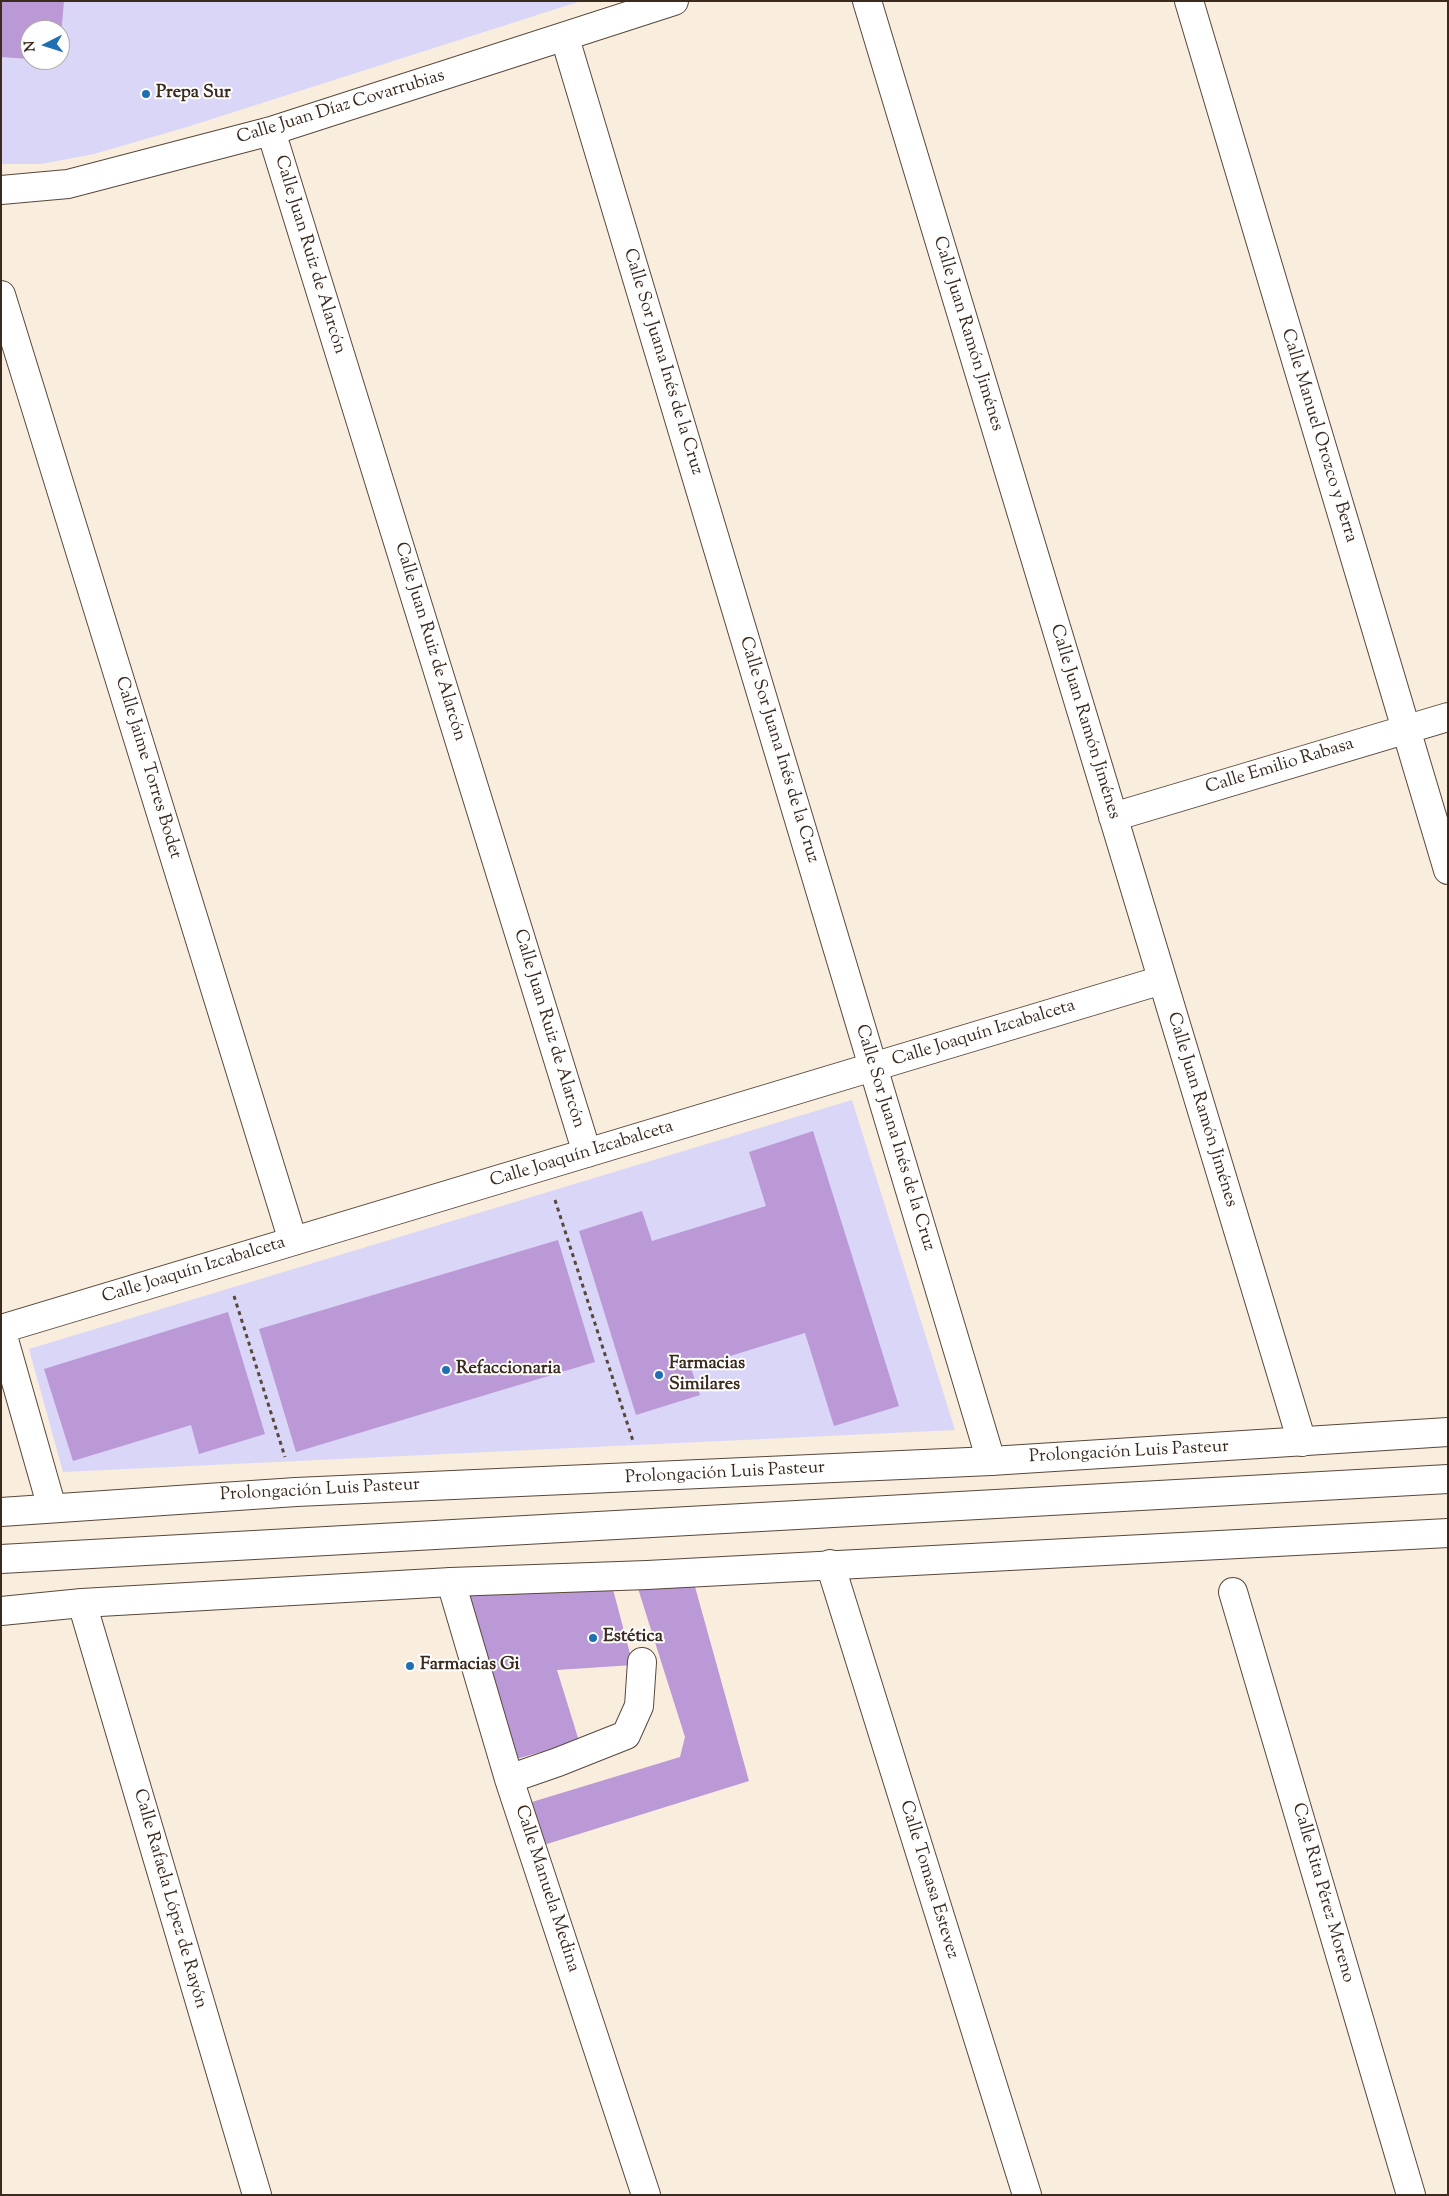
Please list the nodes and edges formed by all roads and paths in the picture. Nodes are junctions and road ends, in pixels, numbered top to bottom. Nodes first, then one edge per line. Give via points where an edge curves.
1 (674, 1) edge
2 (867, 1) edge
3 (1189, 1) edge
4 (564, 38) junction
5 (271, 131) junction
6 (1, 190) edge
7 (1, 295) edge
8 (1448, 717) edge
9 (1406, 730) junction
10 (1113, 817) junction
11 (1448, 870) edge
12 (1162, 980) junction
13 (873, 1067) junction
14 (587, 1153) junction
15 (544, 1166) junction
16 (293, 1241) junction
17 (223, 1262) junction
18 (1, 1329) edge
19 (1448, 1432) edge
20 (1302, 1442) junction
21 (991, 1461) junction
22 (644, 1478) junction
23 (1448, 1479) edge
24 (296, 1492) junction
25 (52, 1508) junction
26 (1, 1512) edge
27 (1448, 1533) edge
28 (1, 1559) edge
29 (830, 1564) junction
30 (451, 1582) junction
31 (1233, 1592) dead end
32 (82, 1603) junction
33 (1, 1611) edge
34 (642, 1662) dead end
35 (509, 1779) junction
36 (256, 2195) edge
37 (646, 2195) edge
38 (1027, 2195) edge
39 (1411, 2195) edge

1 - 4 street, Calle Juan Díaz Covarrubias
2 - 10 street, Calle Juan Ramón Jiménes
3 - 9 street, Calle Manuel Orozco y Berra
4 - 5 street, Calle Juan Díaz Covarrubias
4 - 13 street, Calle Sor Juana Inés de la Cruz
5 - 6 street, Calle Juan Díaz Covarrubias via 68,184
5 - 14 street, Calle Juan Ruiz de Alarcón
7 - 16 street, Calle Jaime Torres Bodet
8 - 9 street, Calle Emilio Rabasa
9 - 10 street, Calle Emilio Rabasa
9 - 11 street, Calle Manuel Orozco y Berra
10 - 12 street, Calle Juan Ramón Jiménes
12 - 13 street, Calle Joaquín Izcabalceta
12 - 20 street, Calle Juan Ramón Jiménes
13 - 14 street, Calle Joaquín Izcabalceta
13 - 21 street, Calle Sor Juana Inés de la Cruz
14 - 15 street, Calle Joaquín Izcabalceta
15 - 16 street, Calle Joaquín Izcabalceta
15 - 22 path
16 - 17 street, Calle Joaquín Izcabalceta
17 - 18 street, Calle Joaquín Izcabalceta
17 - 24 path
18 - 25 street
19 - 20 street, Prolongación Luis Pasteur
20 - 21 street, Prolongación Luis Pasteur
21 - 22 street, Prolongación Luis Pasteur
22 - 24 street, Prolongación Luis Pasteur
23 - 28 street
24 - 25 street, Prolongación Luis Pasteur
25 - 26 street, Prolongación Luis Pasteur
27 - 29 street
29 - 30 street
29 - 38 street, Calle Tomasa Estevez
30 - 32 street
30 - 35 street, Calle Manuela Medina
31 - 39 street, Calle Rita Pérez Moreno
32 - 33 street
32 - 36 street, Calle Rafaela López de Rayón
34 - 35 street via 639,1706 626,1735
35 - 37 street, Calle Manuela Medina

